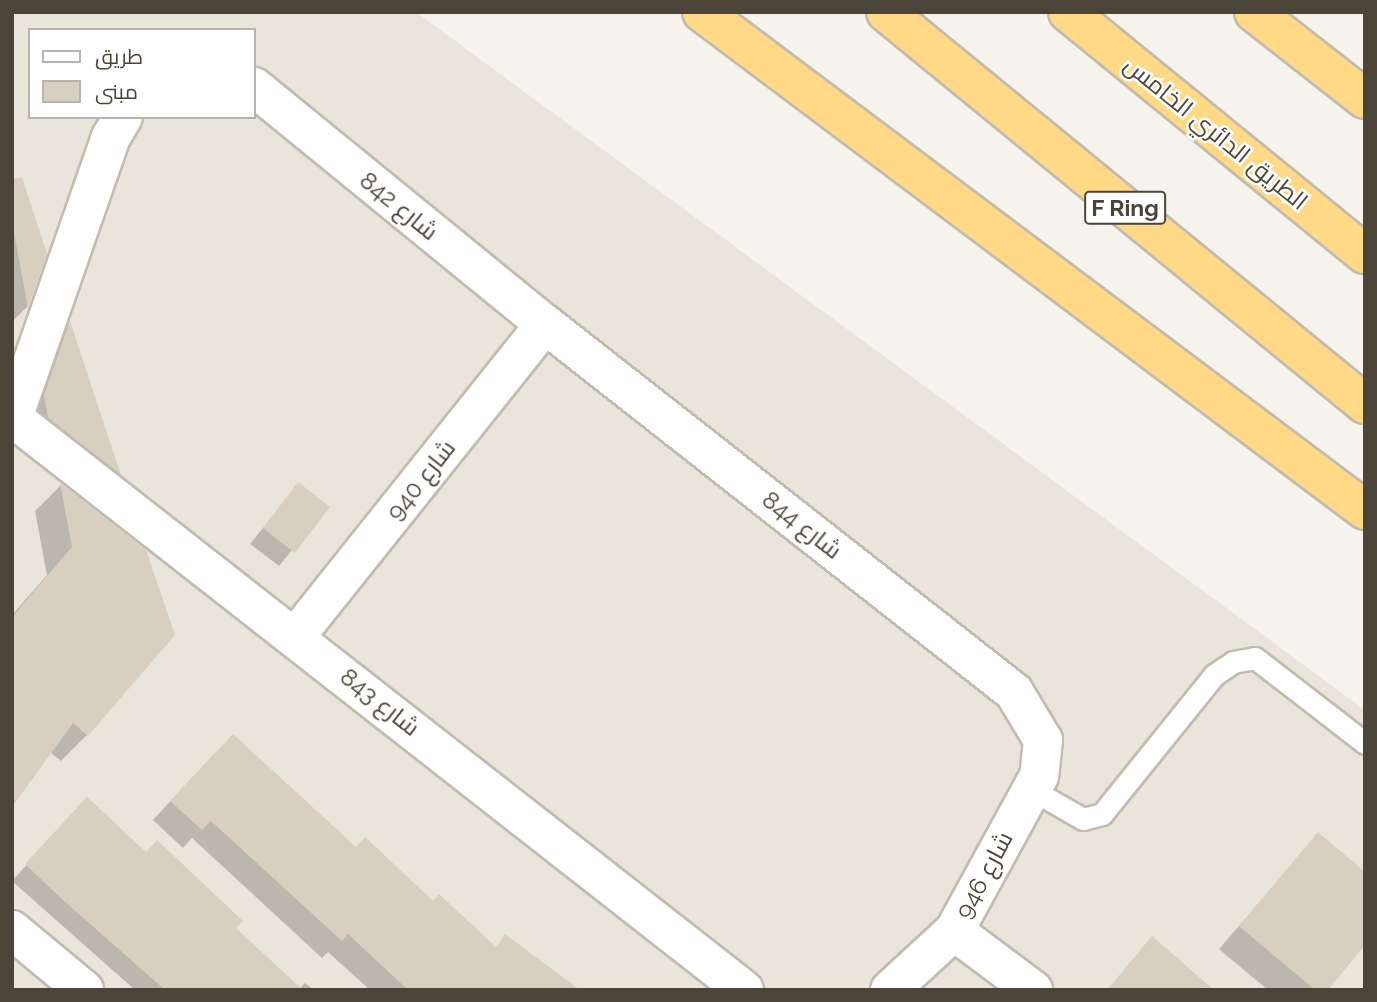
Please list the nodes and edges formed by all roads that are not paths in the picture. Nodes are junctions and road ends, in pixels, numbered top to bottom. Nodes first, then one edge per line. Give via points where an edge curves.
1 (702, 12) edge
2 (886, 12) edge
3 (1068, 12) edge
4 (1254, 12) edge
5 (256, 89) edge
6 (1365, 99) edge
7 (121, 119) edge
8 (1365, 254) edge
9 (545, 324) junction
10 (1365, 404) edge
11 (13, 420) edge
12 (1267, 439) junction
13 (1365, 510) edge
14 (1365, 540) edge
15 (296, 636) junction
16 (1043, 740) joint
17 (1365, 743) edge
18 (1029, 788) junction
19 (12, 930) edge
20 (954, 931) junction
21 (85, 990) edge
22 (744, 990) edge
23 (890, 990) edge
24 (1033, 990) edge

1 - 12 highway
2 - 10 highway, F Ring
3 - 8 highway, الطريق الدائري الخامس
4 - 6 highway
5 - 9 street, شارع 842
7 - 11 street via 111,136
9 - 15 street, شارع 940
9 - 16 street, شارع 844 via 1004,684
11 - 15 street, شارع 843
12 - 13 highway
12 - 14 highway
15 - 22 street, شارع 843
16 - 18 street, شارع 946 via 1039,776
17 - 18 lane via 1255,659 1233,662 1214,675 1102,814 1083,819
18 - 20 street, شارع 946
19 - 21 street
20 - 23 street, شارع 946
20 - 24 street

